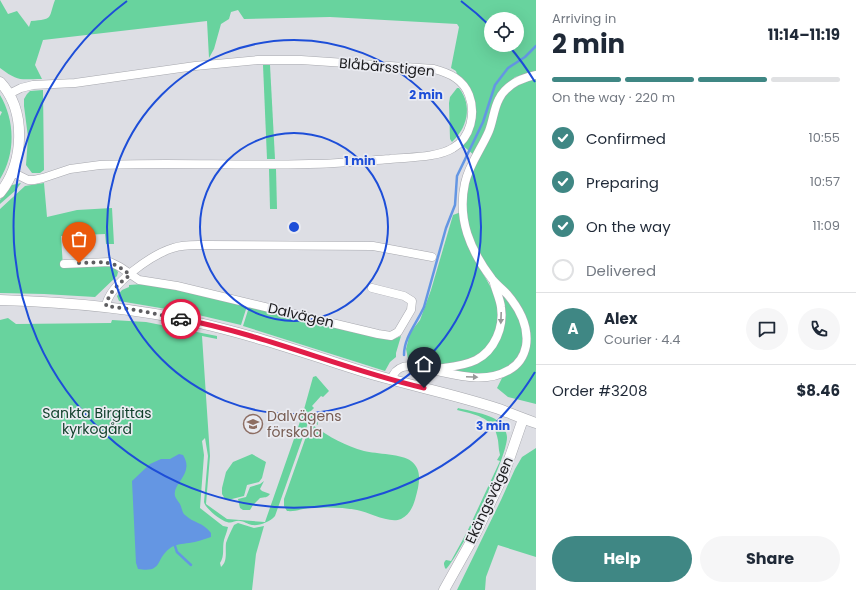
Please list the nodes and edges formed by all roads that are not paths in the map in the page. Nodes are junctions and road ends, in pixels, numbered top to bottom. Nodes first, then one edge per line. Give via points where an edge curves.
1 (536, 75) edge
2 (0, 82) edge
3 (9, 94) junction
4 (12, 172) junction
5 (0, 193) edge
6 (432, 257) dead end
7 (64, 264) dead end
8 (130, 275) junction
9 (493, 280) junction
10 (372, 288) dead end
11 (0, 300) edge
12 (106, 306) junction
13 (434, 370) junction
14 (391, 380) junction
15 (523, 419) junction
16 (536, 423) edge
17 (444, 590) edge

1 - 9 street via 515,83 506,89 499,99 484,144 465,182 463,213 468,239 479,261
2 - 3 street
3 - 4 street via 16,114 19,139 18,156
3 - 4 street, Blåbärsstigen via 33,85 75,83 233,61 292,59 434,69 452,74 468,91 472,108 470,126 460,142 448,150 430,155 307,164 100,165 70,169 34,180 28,180
4 - 5 street
6 - 8 street via 373,246 189,245 172,248 149,260
7 - 8 street, Dalvägen via 110,262 120,266
8 - 10 street, Dalvägen via 139,280 177,286 391,336 398,332 411,310 412,301 404,296
8 - 12 street via 113,290
9 -> 13 street via 501,306 502,321 495,342 477,360
13 -> 9 street via 460,376 484,377 501,375 518,363 526,347 524,325 518,309
11 - 12 street
12 - 14 street via 194,321
13 - 14 street via 401,367 393,374
14 - 15 street via 492,407
15 - 16 street
15 - 17 street, Ekängsvägen via 504,474 477,531

